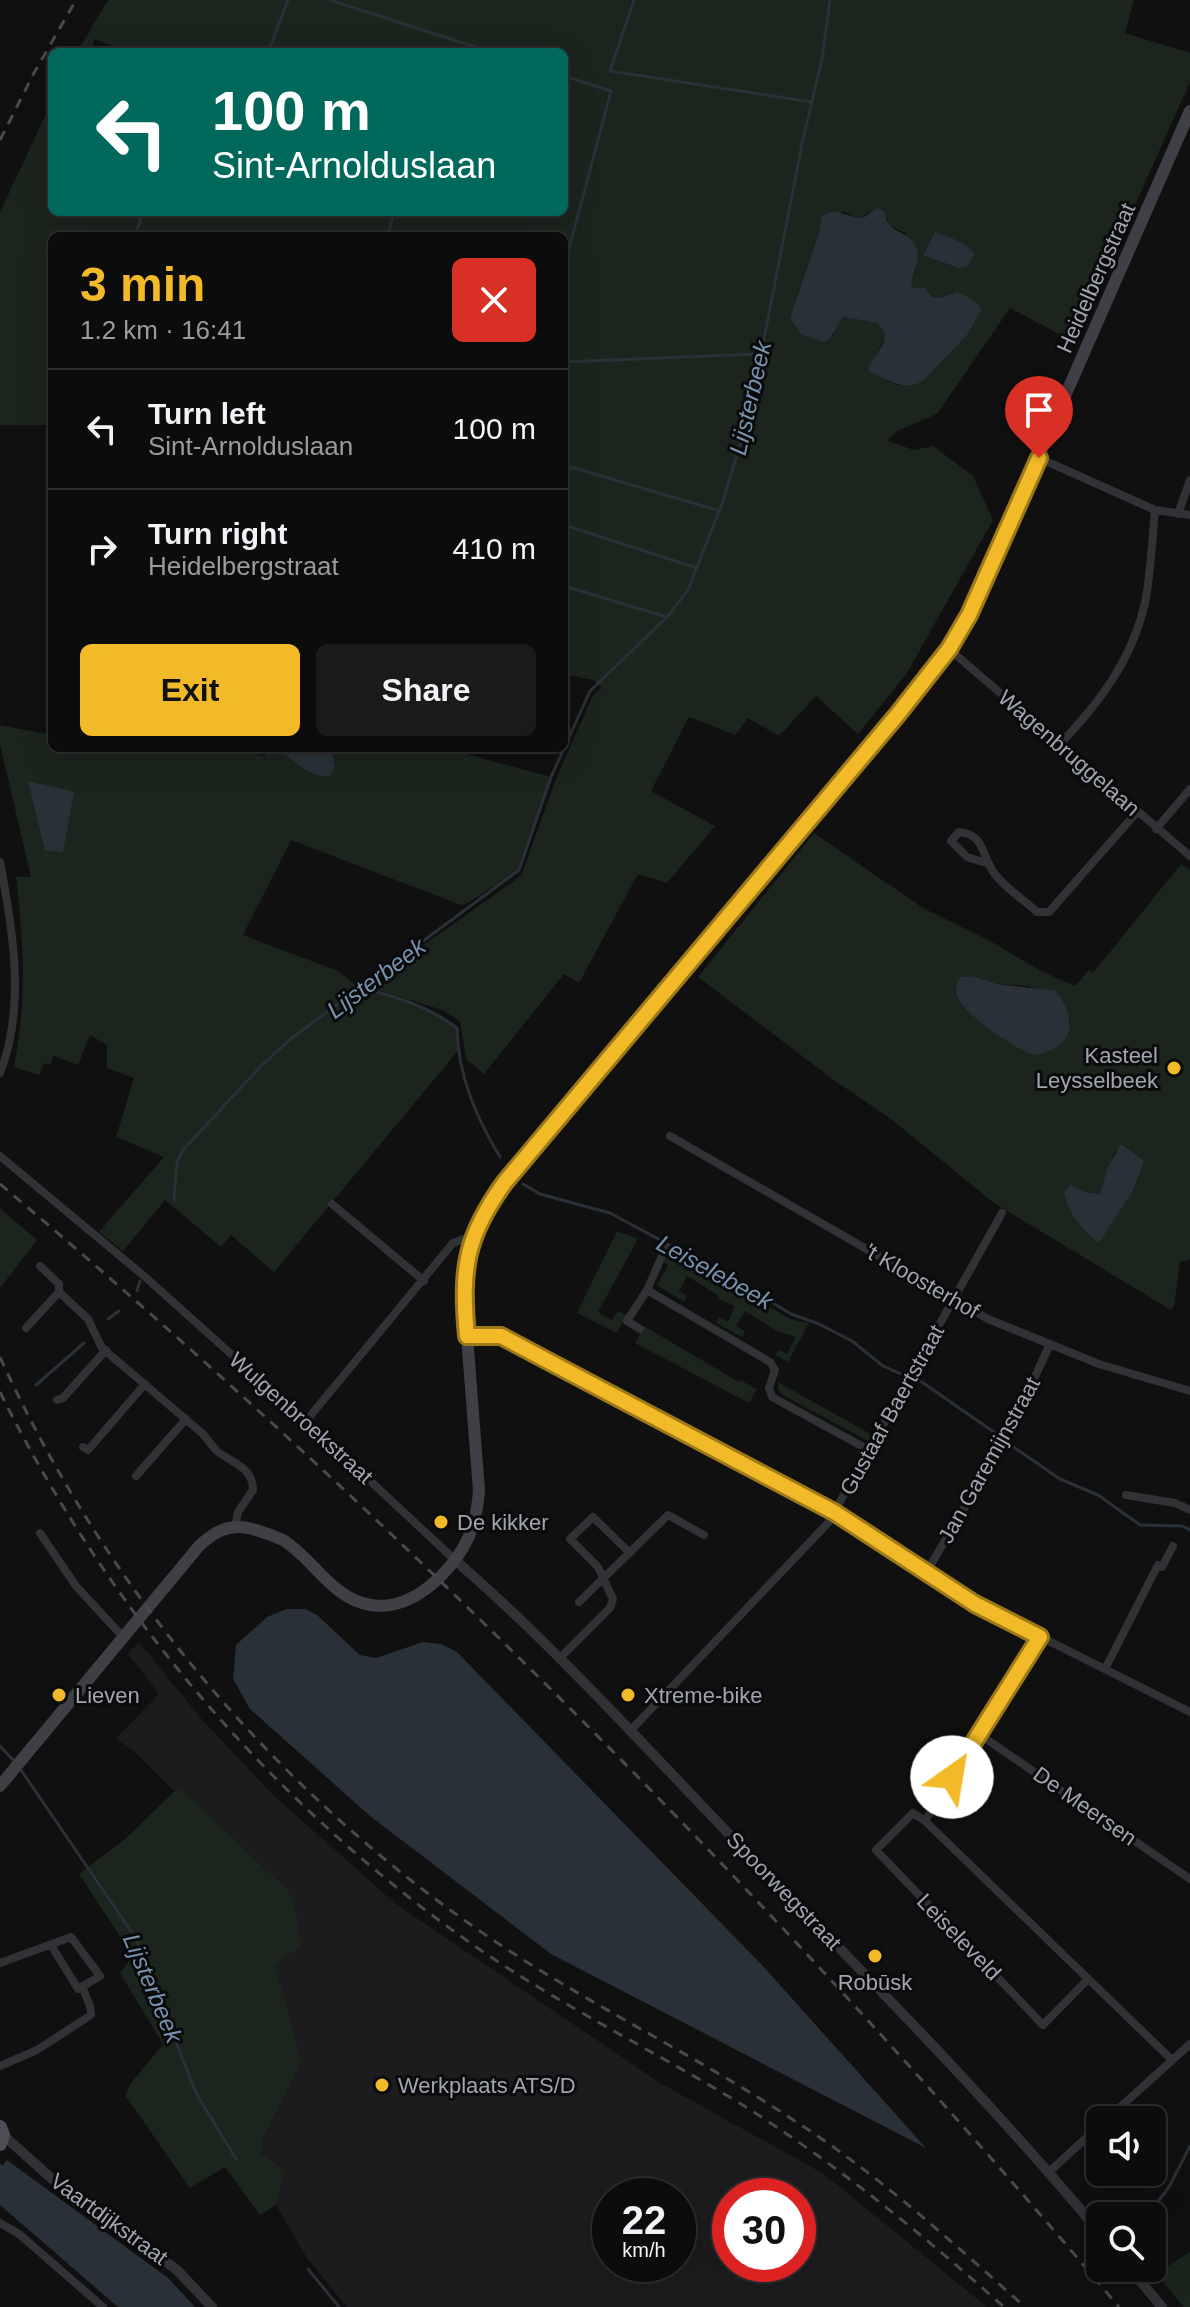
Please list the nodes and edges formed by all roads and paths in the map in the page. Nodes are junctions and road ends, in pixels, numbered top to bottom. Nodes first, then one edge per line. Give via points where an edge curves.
1 (1190, 111) edge
2 (1039, 458) junction
3 (1190, 480) edge
4 (1155, 510) junction
5 (1178, 514) junction
6 (1190, 515) edge
7 (949, 649) junction
8 (1060, 744) junction
9 (1190, 789) edge
10 (1137, 812) junction
11 (1156, 829) junction
12 (1190, 856) edge
13 (0, 862) edge
14 (989, 864) junction
15 (0, 1073) edge
16 (670, 1136) dead end
17 (0, 1156) edge
18 (332, 1204) dead end
19 (1002, 1213) dead end
20 (471, 1242) junction
21 (666, 1247) dead end
22 (40, 1266) dead end
23 (424, 1281) junction
24 (647, 1290) junction
25 (59, 1292) junction
26 (954, 1299) junction
27 (26, 1328) dead end
28 (640, 1329) dead end
29 (467, 1336) junction
30 (1049, 1346) junction
31 (106, 1350) junction
32 (145, 1384) junction
33 (1190, 1391) edge
34 (57, 1400) dead end
35 (186, 1419) junction
36 (306, 1421) junction
37 (83, 1447) dead end
38 (869, 1450) junction
39 (136, 1476) dead end
40 (1126, 1495) dead end
41 (1190, 1510) edge
42 (834, 1512) junction
43 (235, 1527) junction
44 (40, 1533) dead end
45 (704, 1535) dead end
46 (1173, 1546) dead end
47 (630, 1553) junction
48 (456, 1561) junction
49 (926, 1573) junction
50 (603, 1579) junction
51 (579, 1602) dead end
52 (123, 1637) junction
53 (1040, 1637) junction
54 (559, 1659) junction
55 (1105, 1669) junction
56 (1190, 1712) edge
57 (630, 1731) junction
58 (979, 1734) junction
59 (0, 1786) edge
60 (925, 1821) junction
61 (1190, 1879) edge
62 (51, 1945) junction
63 (0, 1963) edge
64 (1088, 1979) junction
65 (82, 1986) junction
66 (1190, 2044) edge
67 (1172, 2060) junction
68 (0, 2066) edge
69 (1121, 2106) edge
70 (1, 2135) edge
71 (1086, 2138) edge
72 (1048, 2173) junction
73 (1086, 2217) edge
74 (0, 2223) edge
75 (1141, 2282) edge
76 (103, 2307) edge
77 (212, 2307) edge
78 (1162, 2307) edge

1 - 2 main road, Heidelbergstraat
2 - 4 street
2 - 7 main road, Heidelbergstraat
3 - 5 street
4 - 5 street
4 - 8 street via 1145,602 1128,653 1099,701
5 - 6 street
7 - 8 street, Wagenbruggelaan
7 - 20 main road, Heidelbergstraat via 505,1182 482,1214
8 - 10 street, Wagenbruggelaan
9 - 11 street
10 - 11 street, Wagenbruggelaan
10 - 14 street via 1049,912 1037,912
11 - 12 street, Wagenbruggelaan
13 - 15 street via 16,994
14 - 14 street via 984,847 969,833 959,832 951,841 967,857
16 - 26 street, 't Kloosterhof
17 - 36 street, Wulgenbroekstraat
18 - 23 street
19 - 26 street, Gustaaf Baertstraat
20 - 23 street via 453,1243
20 - 29 main road, Heidelbergstraat via 464,1297
21 - 24 street
22 - 25 street via 59,1284
23 - 36 street
24 - 28 street via 627,1321
24 - 38 street via 770,1362 775,1370 772,1397
25 - 27 street
25 - 31 street via 88,1319
26 - 30 street, 't Kloosterhof
26 - 38 street, Gustaaf Baertstraat
29 - 42 street via 501,1336
29 - 48 main road, Heidelbergstraat via 479,1491 470,1533
30 - 33 street, 't Kloosterhof
30 - 49 street, Jan Garemijnstraat via 1014,1423
31 - 32 street
31 - 34 street
32 - 35 street
32 - 37 street via 88,1450
35 - 39 street
35 - 43 street via 253,1480 252,1495 238,1512
36 - 48 street, Wulgenbroekstraat
38 - 42 street, Gustaaf Baertstraat
40 - 41 street
42 - 49 street
42 - 57 street, Gustaaf Baertstraat
43 - 48 main road via 282,1540 342,1593 375,1606 414,1598
43 - 52 main road via 199,1546
44 - 52 street via 76,1586
45 - 47 street via 668,1515
46 - 55 street
47 - 50 street
47 - 50 street via 593,1517 570,1539
48 - 54 street, Spoorwegstraat
49 - 53 street
50 - 51 street
50 - 54 street via 613,1603
52 - 59 main road
53 - 55 street
53 - 58 street
54 - 57 street, Spoorwegstraat
55 - 56 street
57 - 72 street, Spoorwegstraat
58 - 60 street
58 - 61 street, De Meersen
60 - 64 street
60 - 64 street, Leiseleveld via 913,1813 876,1850 1043,2025
62 - 63 street
62 - 65 street via 78,1989
62 - 65 street via 71,1937 100,1976
64 - 67 street
65 - 68 street via 91,2015 37,2050
66 - 67 street
67 - 69 street
70 - 77 street, Vaartdijkstraat via 177,2270
71 - 72 street
72 - 73 street, Spoorwegstraat
74 - 76 street
75 - 78 street

